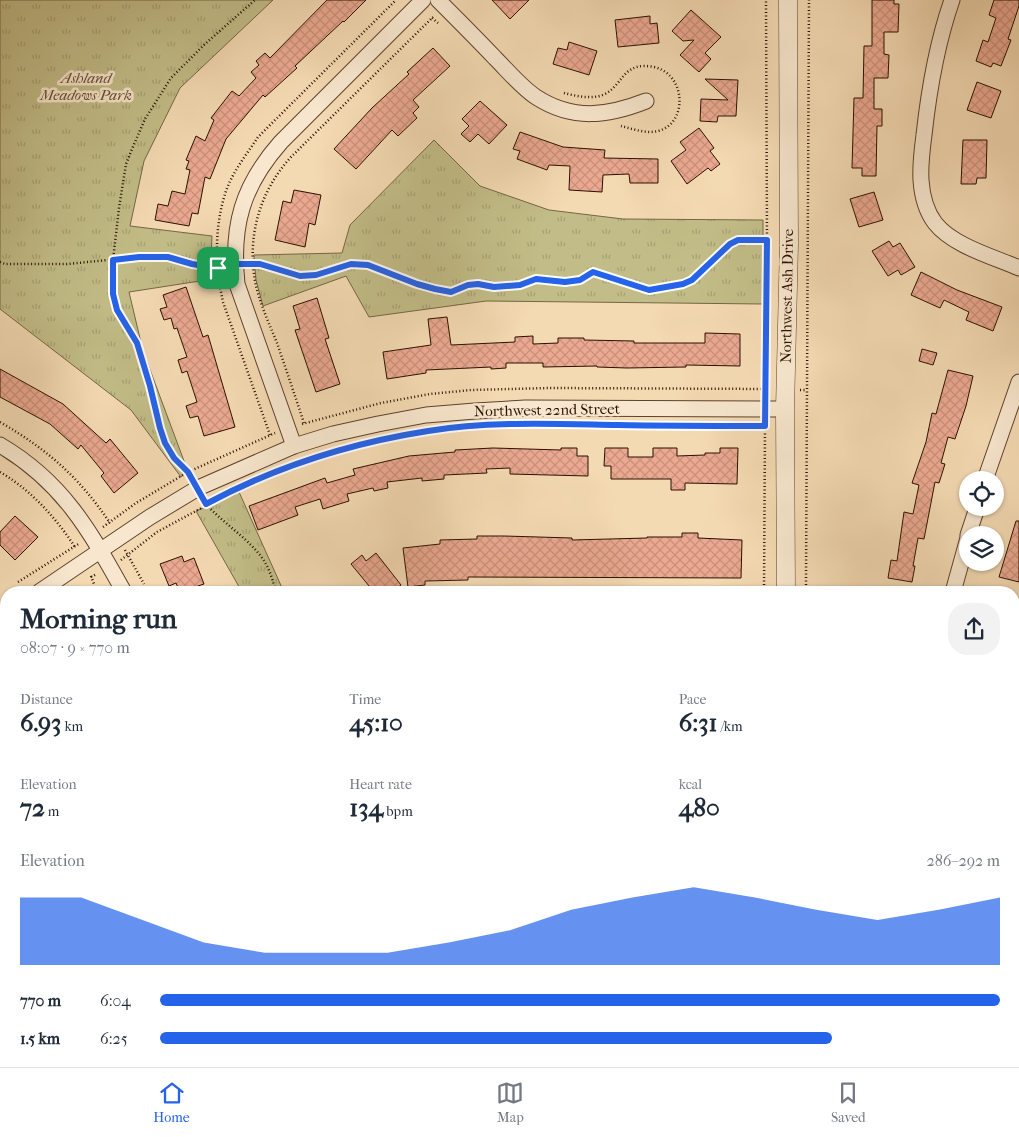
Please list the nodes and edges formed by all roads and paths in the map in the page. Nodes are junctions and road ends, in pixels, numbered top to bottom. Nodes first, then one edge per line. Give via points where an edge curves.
1 (255, 0) edge
2 (396, 0) edge
3 (422, 0) edge
4 (766, 0) edge
5 (788, 0) edge
6 (809, 0) edge
7 (952, 0) edge
8 (441, 3) edge
9 (432, 18) junction
10 (438, 23) dead end
11 (560, 92) dead end
12 (646, 101) dead end
13 (619, 125) dead end
14 (767, 240) junction
15 (113, 260) junction
16 (0, 262) edge
17 (235, 264) junction
18 (254, 264) junction
19 (218, 268) junction
20 (1019, 268) edge
21 (1019, 382) edge
22 (765, 409) junction
23 (785, 409) junction
24 (304, 423) dead end
25 (499, 426) dead end
26 (765, 426) junction
27 (270, 435) dead end
28 (380, 440) dead end
29 (0, 445) edge
30 (294, 446) junction
31 (988, 471) edge
32 (0, 472) edge
33 (257, 480) dead end
34 (240, 487) dead end
35 (198, 488) junction
36 (206, 504) junction
37 (100, 550) junction
38 (82, 562) junction
39 (110, 567) junction
40 (959, 570) edge
41 (91, 577) junction
42 (94, 584) dead end
43 (806, 585) dead end
44 (48, 586) edge
45 (121, 586) edge
46 (274, 586) edge
47 (764, 586) edge
48 (786, 586) edge
49 (955, 586) edge

1 - 15 path via 180,68 145,119 126,164
2 - 19 path via 258,137 244,157 227,190 221,211 216,245
3 - 17 street via 266,160 244,198 237,222
4 - 14 path
5 - 23 street, Northwest Ash Drive via 789,244
6 - 43 path
7 - 20 street via 927,109 921,164 927,210 936,224 950,236
8 - 9 path
8 - 12 street via 521,84 552,106 586,114 605,114
9 - 10 path
9 - 18 path via 281,168 266,192 256,222
11 - 13 path via 596,97 611,90 624,74 638,66 650,66 671,76 680,98 679,110 673,121 660,131 647,132
14 - 18 path via 738,240 692,280 649,290 593,272 580,280 536,279 520,285 494,287 478,284 451,292 417,284 368,265 351,264 316,275 300,276
14 - 22 path
15 - 16 path via 67,264
15 - 19 path via 168,257
15 - 35 path via 113,294 117,310 137,343 165,443
17 - 18 path
17 - 19 path
17 - 30 street via 237,284
18 - 24 path via 258,292
19 - 27 path via 223,302
21 - 31 street
22 - 23 street, Northwest 22nd Street
22 - 26 path
22 - 30 street, Northwest 22nd Street via 525,408 426,415 333,434
23 - 48 street, Northwest Ash Drive
25 - 26 path
26 - 47 path
28 - 33 path via 339,450
29 - 37 street via 61,494
30 - 35 street, Northwest 22nd Street
32 - 38 path via 50,514
34 - 36 path
35 - 36 path
35 - 37 street, Northwest 22nd Street
36 - 39 path via 157,532
36 - 46 path via 263,559
37 - 38 street, Northwest 22nd Street
37 - 39 street
38 - 41 path
38 - 44 street, Northwest 22nd Street
39 - 41 path
39 - 45 street
40 - 49 street
41 - 42 path

